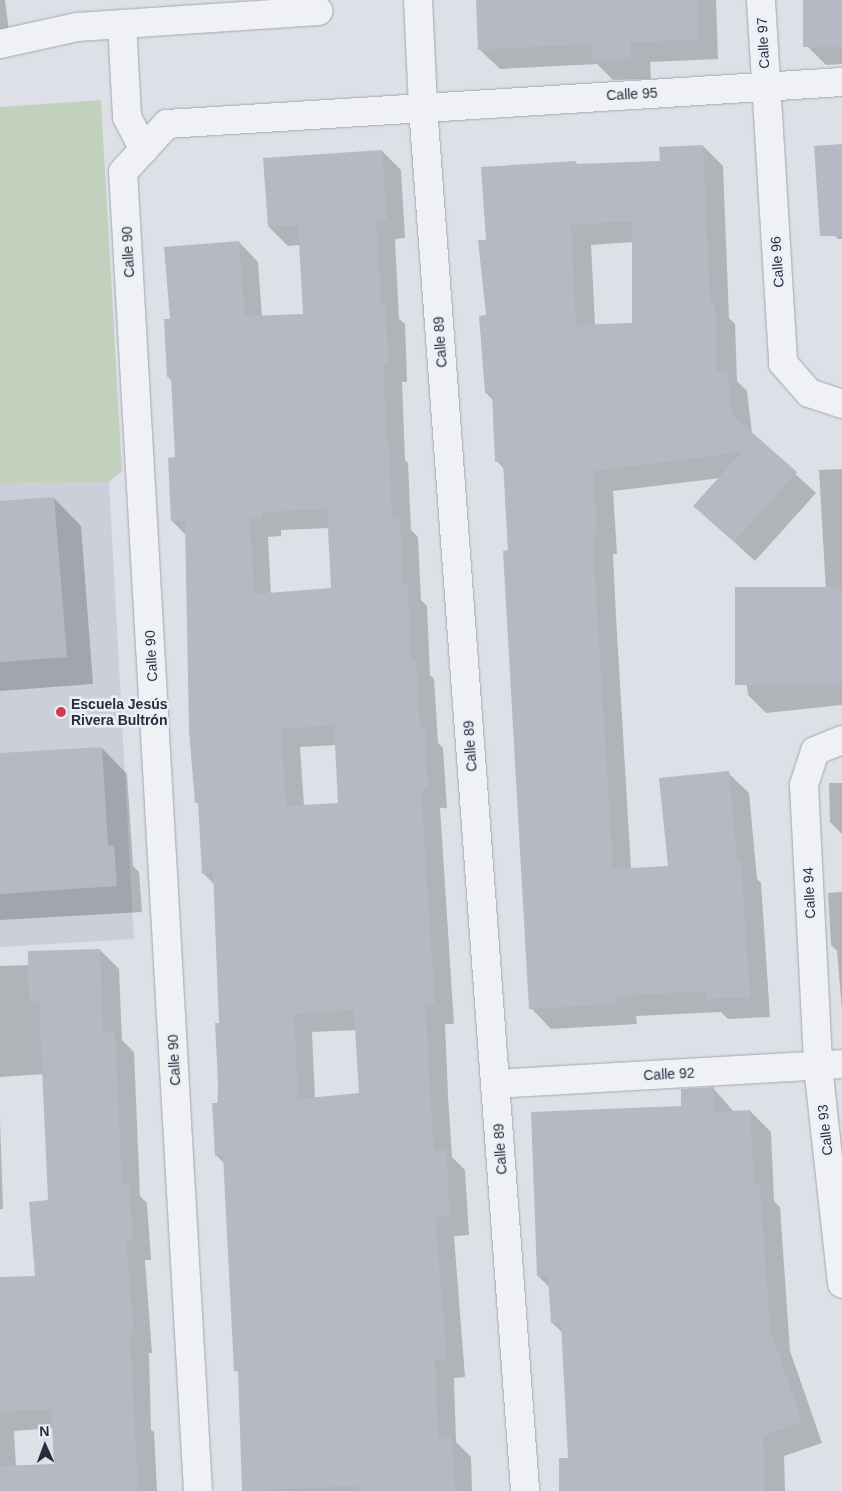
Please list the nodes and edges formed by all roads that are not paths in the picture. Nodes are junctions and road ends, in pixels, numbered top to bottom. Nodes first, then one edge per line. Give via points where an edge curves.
1 (418, 0) edge
2 (761, 0) edge
3 (318, 11) dead end
4 (122, 24) junction
5 (5, 43) edge
6 (842, 82) edge
7 (766, 86) junction
8 (423, 107) junction
9 (144, 150) junction
10 (842, 404) edge
11 (842, 740) edge
12 (830, 1065) edge
13 (495, 1084) junction
14 (842, 1284) edge
15 (198, 1491) edge
16 (525, 1491) edge

1 - 8 street, Calle 89
2 - 7 street, Calle 97
3 - 4 street
4 - 5 street via 77,26
4 - 9 street via 127,117
6 - 7 street, Calle 95
7 - 8 street, Calle 95
7 - 10 street, Calle 96 via 783,363 809,393
8 - 9 street, Calle 90 via 167,124
8 - 13 street, Calle 89
9 - 15 street, Calle 90 via 123,172
11 - 12 street, Calle 94 via 815,752 804,785
12 - 13 street, Calle 92
12 - 14 street, Calle 93
13 - 16 street, Calle 89

